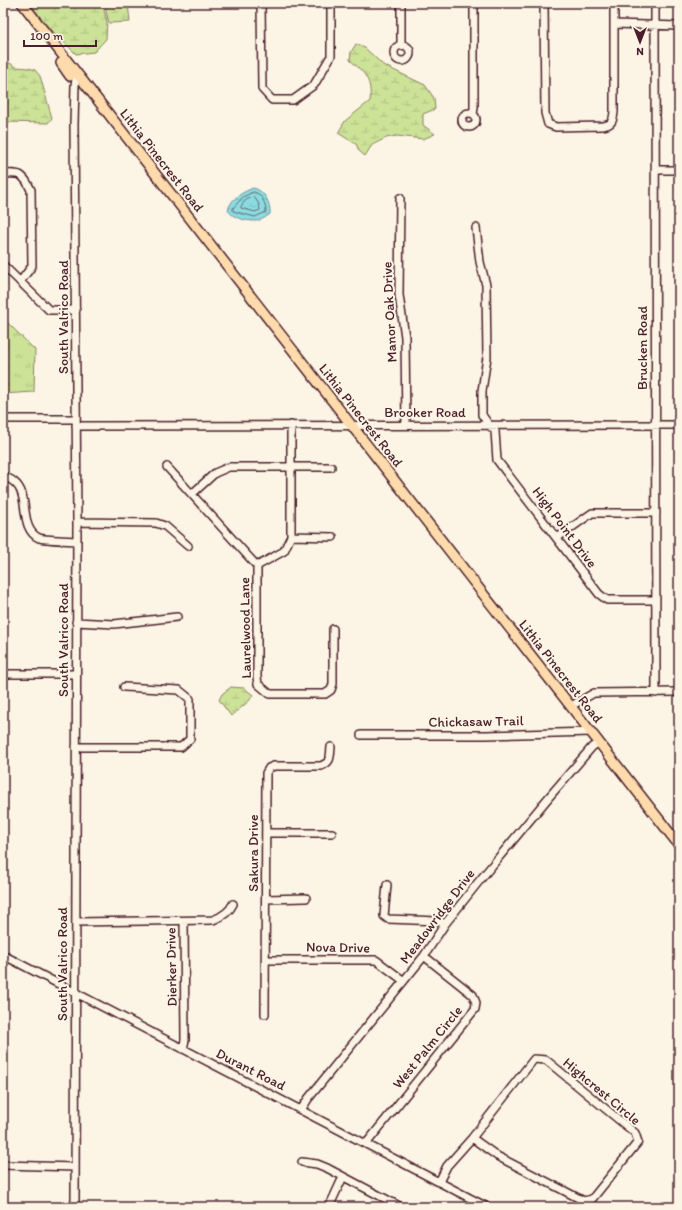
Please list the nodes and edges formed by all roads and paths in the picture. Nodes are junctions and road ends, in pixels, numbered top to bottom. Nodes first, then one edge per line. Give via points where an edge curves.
1 (261, 3) edge
2 (331, 3) edge
3 (401, 3) edge
4 (474, 3) edge
5 (544, 3) edge
6 (614, 3) edge
7 (655, 3) edge
8 (24, 6) edge
9 (614, 24) junction
10 (655, 26) junction
11 (679, 26) edge
12 (401, 46) dead end
13 (73, 75) junction
14 (472, 114) dead end
15 (655, 170) junction
16 (679, 170) edge
17 (3, 174) edge
18 (400, 198) dead end
19 (476, 228) dead end
20 (3, 265) edge
21 (20, 282) junction
22 (76, 310) junction
23 (3, 419) edge
24 (76, 422) junction
25 (291, 425) junction
26 (352, 425) junction
27 (406, 425) junction
28 (489, 425) junction
29 (655, 425) junction
30 (679, 425) edge
31 (168, 467) dead end
32 (291, 467) junction
33 (331, 467) dead end
34 (3, 476) edge
35 (192, 494) junction
36 (656, 513) junction
37 (77, 522) junction
38 (291, 536) junction
39 (333, 537) dead end
40 (557, 538) junction
41 (77, 541) junction
42 (188, 546) dead end
43 (257, 566) junction
44 (656, 600) junction
45 (177, 616) dead end
46 (76, 622) junction
47 (332, 629) dead end
48 (3, 674) edge
49 (76, 674) junction
50 (124, 687) dead end
51 (679, 692) edge
52 (656, 693) junction
53 (571, 706) junction
54 (590, 732) junction
55 (361, 735) dead end
56 (599, 742) junction
57 (76, 747) junction
58 (331, 747) dead end
59 (266, 833) junction
60 (332, 833) dead end
61 (674, 833) edge
62 (679, 845) edge
63 (386, 884) dead end
64 (306, 898) dead end
65 (266, 899) junction
66 (233, 904) dead end
67 (184, 921) junction
68 (76, 922) junction
69 (445, 924) junction
70 (3, 955) edge
71 (424, 956) junction
72 (266, 960) junction
73 (404, 981) junction
74 (75, 993) junction
75 (265, 1014) dead end
76 (183, 1049) junction
77 (301, 1110) junction
78 (472, 1138) junction
79 (366, 1144) junction
80 (302, 1162) dead end
81 (3, 1165) edge
82 (75, 1167) junction
83 (343, 1177) junction
84 (439, 1182) junction
85 (75, 1207) edge
86 (329, 1207) edge
87 (401, 1207) edge
88 (487, 1207) edge

1 - 2 street via 262,89 272,100 293,100 314,85 331,56
3 - 12 street
4 - 14 street
5 - 9 street via 545,113 546,120 551,126 602,126 612,122
6 - 9 street
7 - 10 street, Brucken Road
8 - 13 main road, Lithia Pinecrest Road
9 - 10 street
10 - 11 street
10 - 15 street, Brucken Road
13 - 22 street, South Valrico Road
13 - 26 main road, Lithia Pinecrest Road
15 - 16 street
15 - 29 street, Brucken Road
17 - 21 street via 19,173 26,179 31,190 32,266
18 - 27 street, Manor Oak Drive via 399,295 404,337
19 - 28 street, High Point Drive via 486,285 487,357 482,390 482,415
20 - 21 street
21 - 22 street via 49,310
22 - 24 street, South Valrico Road
23 - 24 street, Brooker Road
24 - 25 street, Brooker Road
24 - 37 street, South Valrico Road
25 - 26 street, Brooker Road
25 - 32 street
26 - 27 street, Brooker Road
26 - 53 main road, Lithia Pinecrest Road
27 - 28 street, Brooker Road
28 - 29 street, Brooker Road
28 - 40 street, High Point Drive via 495,430 497,460
29 - 30 street, Brooker Road
29 - 36 street, Brucken Road
31 - 35 street, Laurelwood Lane
32 - 33 street
32 - 35 street via 229,467 215,473
32 - 38 street
34 - 41 street via 15,482 24,495 26,518 31,531 39,538
35 - 43 street, Laurelwood Lane
36 - 40 street via 592,512
36 - 44 street, Brucken Road
37 - 41 street, South Valrico Road
37 - 42 street via 156,524 165,526
38 - 39 street
38 - 43 street via 284,551
40 - 44 street, High Point Drive via 598,594 607,600
41 - 46 street, South Valrico Road
43 - 47 street, Laurelwood Lane via 257,678 258,684 265,691 270,694 329,692 333,684
44 - 52 street, Brucken Road
45 - 46 street via 114,624
46 - 49 street, South Valrico Road
48 - 49 street
49 - 57 street, South Valrico Road
50 - 57 street via 180,690 190,699 190,739 181,747
51 - 52 street
52 - 53 street via 594,693
53 - 54 main road, Lithia Pinecrest Road
54 - 55 street, Chickasaw Trail
54 - 56 main road, Lithia Pinecrest Road
56 - 61 main road, Lithia Pinecrest Road
56 - 69 street, Meadowridge Drive via 549,797
57 - 68 street, South Valrico Road
58 - 59 street, Sakura Drive via 330,759 321,766 269,768 266,774
59 - 60 street
59 - 65 street, Sakura Drive
61 - 62 main road, Lithia Pinecrest Road
63 - 69 street via 383,910 384,916 388,919 438,921
64 - 65 street
65 - 72 street, Sakura Drive
66 - 67 street via 222,917 213,920
67 - 68 street, Dierker Drive
67 - 76 street, Dierker Drive
68 - 74 street, South Valrico Road
69 - 71 street, Meadowridge Drive
70 - 74 street, Durant Road
71 - 73 street, Meadowridge Drive
71 - 79 street, West Palm Circle via 473,995 475,1006 473,1012
72 - 73 street, Nova Drive via 376,960
72 - 75 street, Sakura Drive
73 - 77 street, Meadowridge Drive
74 - 76 street, Durant Road
74 - 82 street, South Valrico Road
76 - 77 street, Durant Road
77 - 79 street, Durant Road
78 - 78 street, Highcrest Circle via 497,1156 584,1201 592,1199 638,1142 635,1133 546,1060 534,1059
78 - 84 street, Highcrest Circle via 447,1166
79 - 84 street, Durant Road
80 - 83 street via 317,1164
81 - 82 street
82 - 85 street, South Valrico Road
83 - 86 street
83 - 87 street
84 - 88 street, Durant Road

